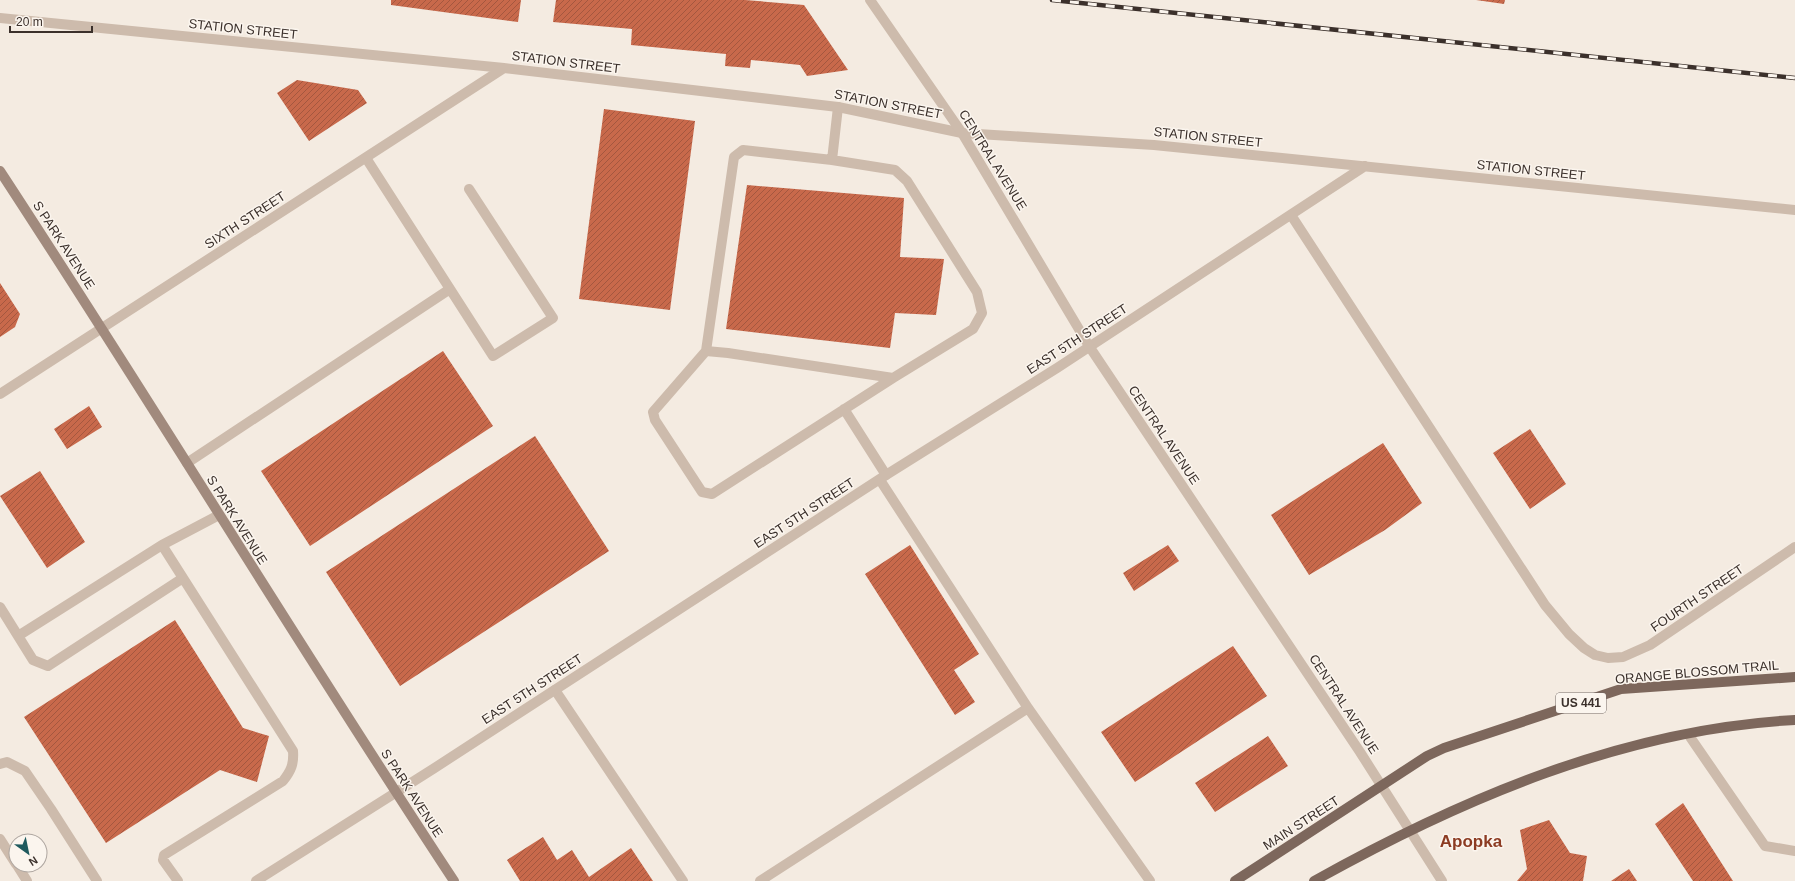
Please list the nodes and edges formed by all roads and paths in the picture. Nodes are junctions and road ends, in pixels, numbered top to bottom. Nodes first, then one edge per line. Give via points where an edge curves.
1 (870, 0) edge
2 (0, 18) edge
3 (504, 68) junction
4 (838, 107) junction
5 (962, 133) junction
6 (366, 158) junction
7 (832, 160) junction
8 (1365, 166) junction
9 (0, 171) edge
10 (469, 189) dead end
11 (1795, 210) edge
12 (1291, 214) junction
13 (450, 289) junction
14 (102, 327) junction
15 (1089, 346) junction
16 (706, 351) junction
17 (893, 378) junction
18 (0, 394) edge
19 (844, 409) junction
20 (187, 463) junction
21 (883, 477) junction
22 (219, 515) junction
23 (162, 546) junction
24 (1795, 547) edge
25 (183, 578) junction
26 (0, 607) edge
27 (18, 636) junction
28 (1795, 677) edge
29 (555, 690) junction
30 (1028, 708) junction
31 (1795, 720) edge
32 (1688, 734) junction
33 (0, 764) edge
34 (1382, 786) junction
35 (395, 792) junction
36 (1410, 831) junction
37 (0, 839) edge
38 (1795, 851) edge
39 (8, 852) edge
40 (97, 881) edge
41 (178, 881) edge
42 (256, 881) edge
43 (454, 881) edge
44 (683, 881) edge
45 (760, 881) edge
46 (1150, 881) edge
47 (1235, 881) edge
48 (1314, 881) edge
49 (1442, 881) edge

1 - 5 street, CENTRAL AVENUE
2 - 3 street, STATION STREET
3 - 4 street, STATION STREET
3 - 6 street, SIXTH STREET
4 - 5 street, STATION STREET
4 - 7 street
5 - 8 street, STATION STREET via 1154,145
5 - 15 street, CENTRAL AVENUE
6 - 13 street
6 - 14 street, SIXTH STREET
7 - 16 street via 743,150 734,157
7 - 17 street via 895,170 907,180 977,292 982,313 974,329
8 - 11 street, STATION STREET
8 - 12 street, EAST 5TH STREET
9 - 14 main road, S PARK AVENUE
10 - 13 street via 553,318 493,356
12 - 15 street, EAST 5TH STREET
12 - 24 street, FOURTH STREET via 1545,605 1584,648 1595,655 1608,658 1623,657 1650,644
13 - 20 street
14 - 18 street, SIXTH STREET
14 - 20 main road, S PARK AVENUE
15 - 21 street, EAST 5TH STREET
15 - 34 street, CENTRAL AVENUE
16 - 17 street
16 - 19 street via 653,412 655,420 702,492 712,494
17 - 19 street
19 - 21 street
20 - 22 main road, S PARK AVENUE
21 - 29 street, EAST 5TH STREET
21 - 30 street
22 - 23 street
22 - 35 main road, S PARK AVENUE
23 - 25 street
23 - 27 street
25 - 27 street via 48,666 33,660
25 - 41 street via 293,751 294,762 283,781 164,855 163,860
26 - 27 street
28 - 34 main road, ORANGE BLOSSOM TRAIL / US 441 via 1621,689 1444,748 1427,756
29 - 35 street, EAST 5TH STREET
29 - 44 street
30 - 45 street
30 - 46 street
31 - 32 main road via 1764,721
32 - 36 main road via 1620,749 1550,772 1463,806
32 - 38 street via 1765,846
33 - 40 street via 7,762 25,772 52,809
34 - 36 street, CENTRAL AVENUE
34 - 47 main road, MAIN STREET / US 441
35 - 42 street, EAST 5TH STREET
35 - 43 main road, S PARK AVENUE
36 - 48 main road
36 - 49 street, CENTRAL AVENUE
37 - 39 street

